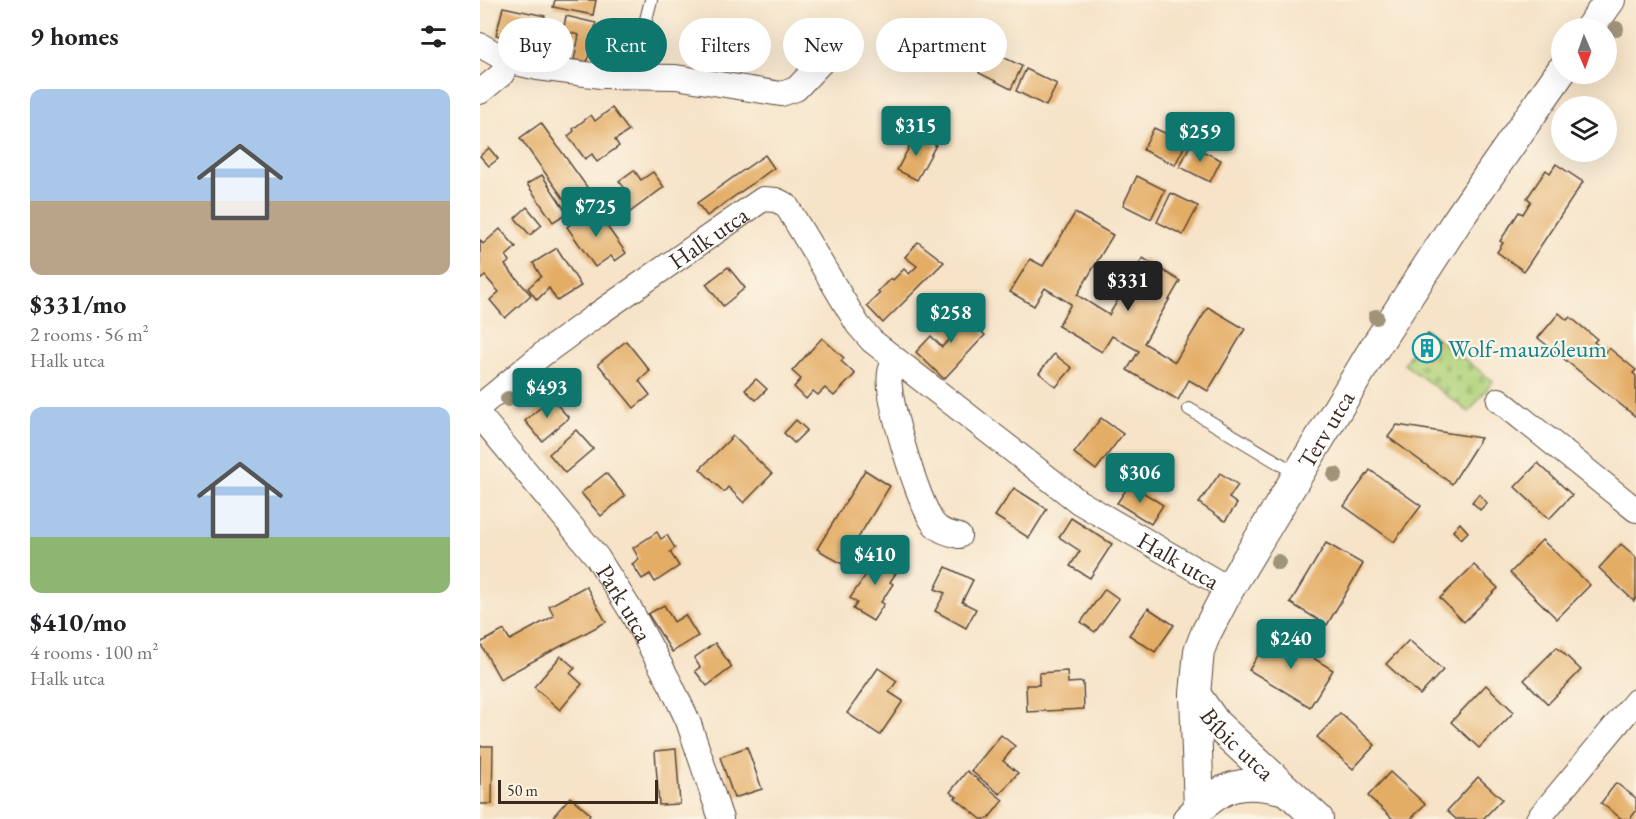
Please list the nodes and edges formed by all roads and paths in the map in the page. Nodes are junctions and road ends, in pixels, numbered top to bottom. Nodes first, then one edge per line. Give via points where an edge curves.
1 (651, 0) edge
2 (1610, 0) edge
3 (1597, 18) edge
4 (480, 45) edge
5 (498, 55) edge
6 (503, 72) edge
7 (573, 72) edge
8 (812, 72) edge
9 (632, 78) junction
10 (1552, 84) edge
11 (480, 92) edge
12 (895, 360) junction
13 (1499, 400) dead end
14 (480, 406) edge
15 (1189, 409) dead end
16 (480, 416) edge
17 (1298, 475) junction
18 (1636, 510) edge
19 (958, 536) dead end
20 (1229, 589) junction
21 (1195, 694) junction
22 (1636, 701) edge
23 (1286, 790) junction
24 (1193, 814) edge
25 (721, 819) edge
26 (1318, 819) edge
27 (1538, 819) edge

1 - 9 lane
2 - 3 street
4 - 5 street
6 - 11 street
7 - 9 street
8 - 9 street via 796,89 781,94 676,78
10 - 17 street, Terv utca via 1457,221
12 - 14 street, Halk utca via 858,325 786,205 763,199 543,354
12 - 19 street via 890,390 910,469 933,523
12 - 20 street, Halk utca via 1079,502
13 - 18 street
15 - 17 lane
16 - 25 street, Park utca via 597,557 631,611 688,722
17 - 20 street, Terv utca
20 - 21 street, Terv utca via 1199,651
21 - 23 street, Bíbic utca via 1216,724
21 - 24 street, Terv utca
22 - 27 street
23 - 24 street, Bíbic utca via 1264,784 1233,786
23 - 26 street, Bíbic utca

